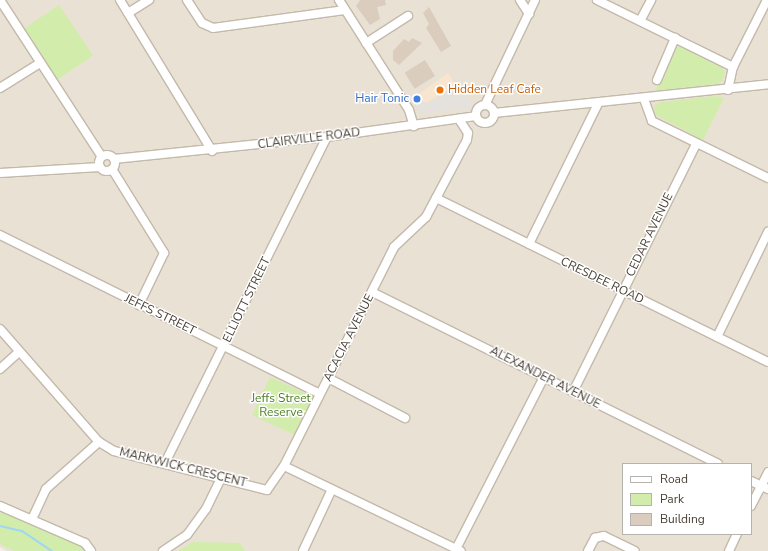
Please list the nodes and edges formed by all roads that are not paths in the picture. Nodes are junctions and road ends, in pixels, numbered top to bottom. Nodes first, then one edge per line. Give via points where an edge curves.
1 (0, 0) edge
2 (120, 0) edge
3 (149, 0) edge
4 (187, 0) edge
5 (339, 0) edge
6 (520, 0) edge
7 (535, 0) edge
8 (597, 0) edge
9 (651, 0) edge
10 (767, 0) edge
11 (345, 10) junction
12 (128, 13) junction
13 (529, 14) junction
14 (408, 16) dead end
15 (640, 21) junction
16 (675, 38) junction
17 (366, 43) junction
18 (40, 62) junction
19 (733, 67) junction
20 (657, 80) dead end
21 (768, 84) edge
22 (0, 88) edge
23 (728, 90) junction
24 (644, 99) junction
25 (598, 104) junction
26 (485, 106) junction
27 (494, 113) junction
28 (476, 116) junction
29 (459, 119) junction
30 (414, 126) junction
31 (327, 137) junction
32 (696, 144) junction
33 (212, 151) junction
34 (100, 161) junction
35 (113, 165) junction
36 (0, 173) edge
37 (768, 178) edge
38 (436, 198) junction
39 (768, 232) edge
40 (0, 235) edge
41 (529, 244) junction
42 (623, 291) junction
43 (372, 292) junction
44 (139, 305) junction
45 (0, 329) edge
46 (717, 337) junction
47 (224, 347) junction
48 (19, 352) junction
49 (768, 362) edge
50 (0, 369) edge
51 (544, 377) junction
52 (328, 378) junction
53 (573, 392) junction
54 (320, 394) junction
55 (405, 418) dead end
56 (99, 442) junction
57 (166, 463) junction
58 (716, 463) edge
59 (284, 466) junction
60 (768, 472) edge
61 (220, 478) junction
62 (752, 481) edge
63 (273, 486) joint
64 (765, 487) edge
65 (332, 489) junction
66 (752, 505) edge
67 (0, 506) edge
68 (33, 517) junction
69 (737, 535) edge
70 (458, 550) edge
71 (91, 551) edge
72 (163, 551) edge
73 (303, 551) edge
74 (588, 551) edge
75 (635, 551) edge
76 (729, 551) edge

1 - 18 street
2 - 12 street
3 - 12 street
4 - 11 street via 202,23 213,28
5 - 11 street
6 - 13 street
7 - 13 street
8 - 15 street
9 - 15 street
10 - 19 street
11 - 17 street
12 - 33 street
13 - 26 street
14 - 17 street
15 - 16 street
16 - 19 street
16 - 20 street
17 - 30 street via 409,110
18 - 22 street
18 - 34 street
19 - 23 street
21 - 23 street
23 - 24 street
24 - 25 street
24 - 32 street via 652,121
25 - 27 street
25 - 41 street
26 - 27 street
26 - 28 street
27 - 28 street, CLAIRVILLE ROAD via 492,119 485,123
28 - 29 street, CLAIRVILLE ROAD
29 - 30 street, CLAIRVILLE ROAD
29 - 38 street, ACACIA AVENUE via 468,138
30 - 31 street, CLAIRVILLE ROAD
31 - 33 street, CLAIRVILLE ROAD
31 - 47 street, ELLIOTT STREET
32 - 37 street
32 - 42 street, CEDAR AVENUE
33 - 35 street, CLAIRVILLE ROAD via 141,159
34 - 35 street
34 - 35 street via 107,171
34 - 36 street via 69,168
35 - 44 street via 164,253
38 - 41 street, CRESDEE ROAD
38 - 43 street, ACACIA AVENUE via 421,224 394,247
39 - 46 street
40 - 44 street, JEFFS STREET
41 - 42 street, CRESDEE ROAD
42 - 46 street, CRESDEE ROAD
42 - 53 street, CEDAR AVENUE
43 - 51 street, ALEXANDER AVENUE
43 - 52 street, ACACIA AVENUE
44 - 47 street, JEFFS STREET
45 - 48 street, MARKWICK CRESCENT
46 - 49 street, CRESDEE ROAD
47 - 54 street, JEFFS STREET
47 - 57 street, ELLIOTT STREET
48 - 50 street
48 - 56 street, MARKWICK CRESCENT
51 - 53 street, ALEXANDER AVENUE
51 - 70 street
52 - 54 street, ACACIA AVENUE
52 - 55 street
53 - 58 street, ALEXANDER AVENUE
54 - 59 street, ACACIA AVENUE
56 - 57 street, MARKWICK CRESCENT via 114,451
56 - 68 street via 46,489
57 - 61 street, MARKWICK CRESCENT
59 - 63 street, ACACIA AVENUE
59 - 65 street
60 - 64 street
61 - 63 street, MARKWICK CRESCENT via 267,490
61 - 72 street via 206,509 187,535
62 - 64 street
64 - 66 street
65 - 70 street
65 - 73 street
67 - 68 street
68 - 71 street via 85,542
69 - 76 street
74 - 75 street via 595,538 604,536

